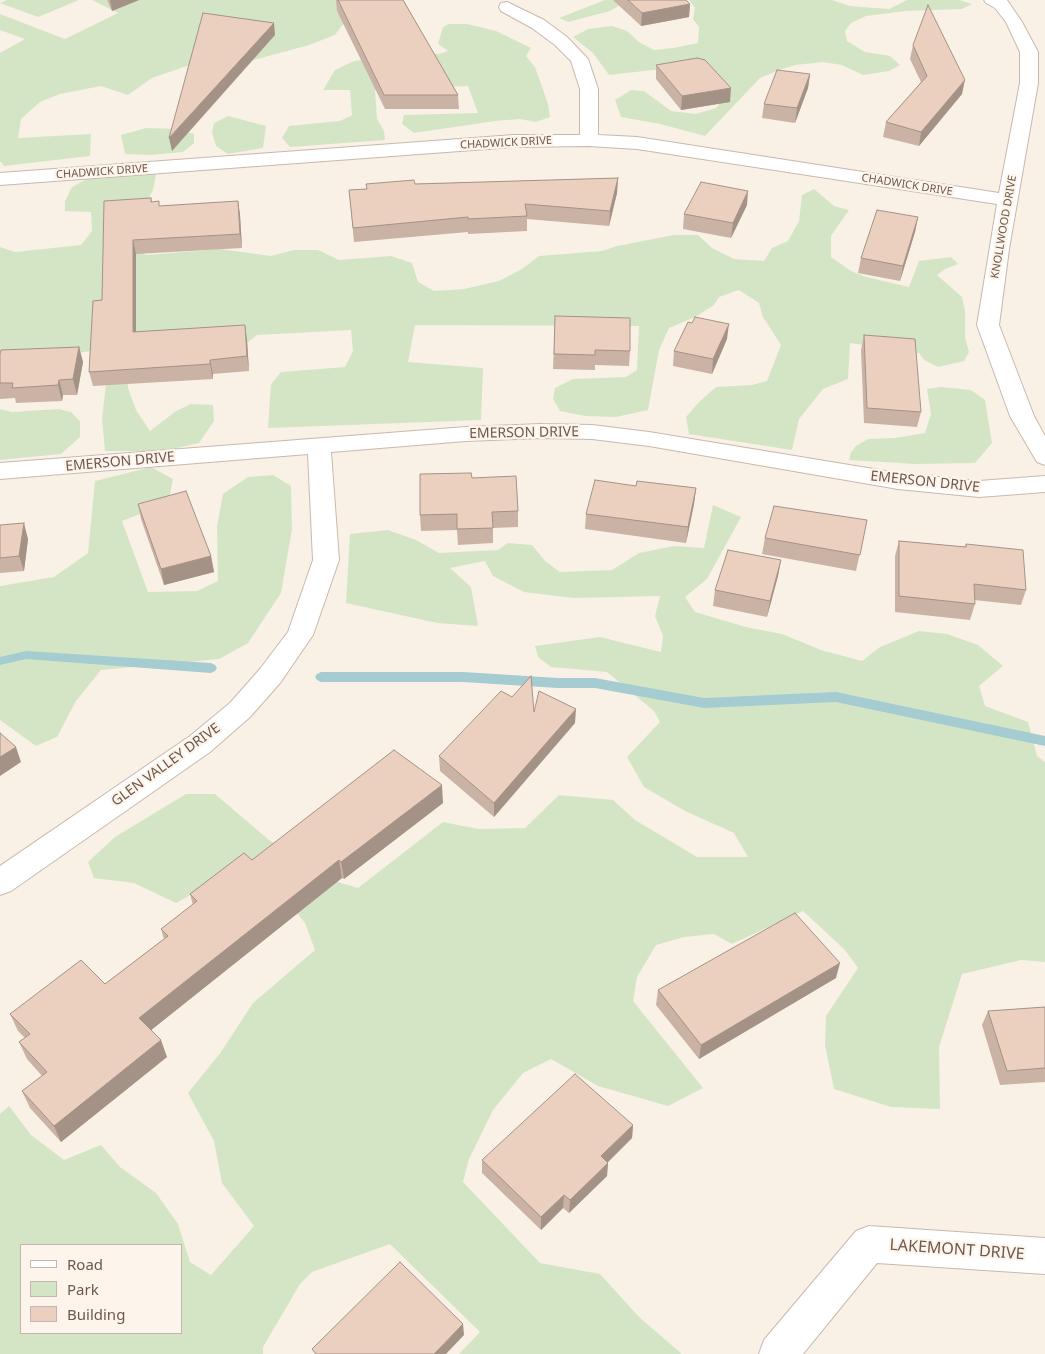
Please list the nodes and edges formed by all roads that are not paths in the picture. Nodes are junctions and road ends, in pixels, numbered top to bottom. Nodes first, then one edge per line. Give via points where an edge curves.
1 (1004, 1) edge
2 (507, 7) dead end
3 (589, 140) junction
4 (0, 179) edge
5 (1008, 200) junction
6 (319, 446) junction
7 (1045, 457) edge
8 (0, 471) edge
9 (1045, 484) edge
10 (0, 882) edge
11 (1045, 1256) edge
12 (778, 1354) edge

1 - 5 street, KNOLLWOOD DRIVE via 1029,52 1029,84
2 - 3 street via 562,41 579,59 589,89
3 - 4 street, CHADWICK DRIVE via 514,141
3 - 5 street, CHADWICK DRIVE via 669,148
5 - 7 street, KNOLLWOOD DRIVE via 988,325 1022,416
6 - 8 street, EMERSON DRIVE
6 - 9 street, EMERSON DRIVE via 475,433 592,432 898,481 979,489
6 - 10 street, GLEN VALLEY DRIVE via 326,560 300,635 290,649 240,710 200,744
11 - 12 street, LAKEMONT DRIVE via 869,1244

